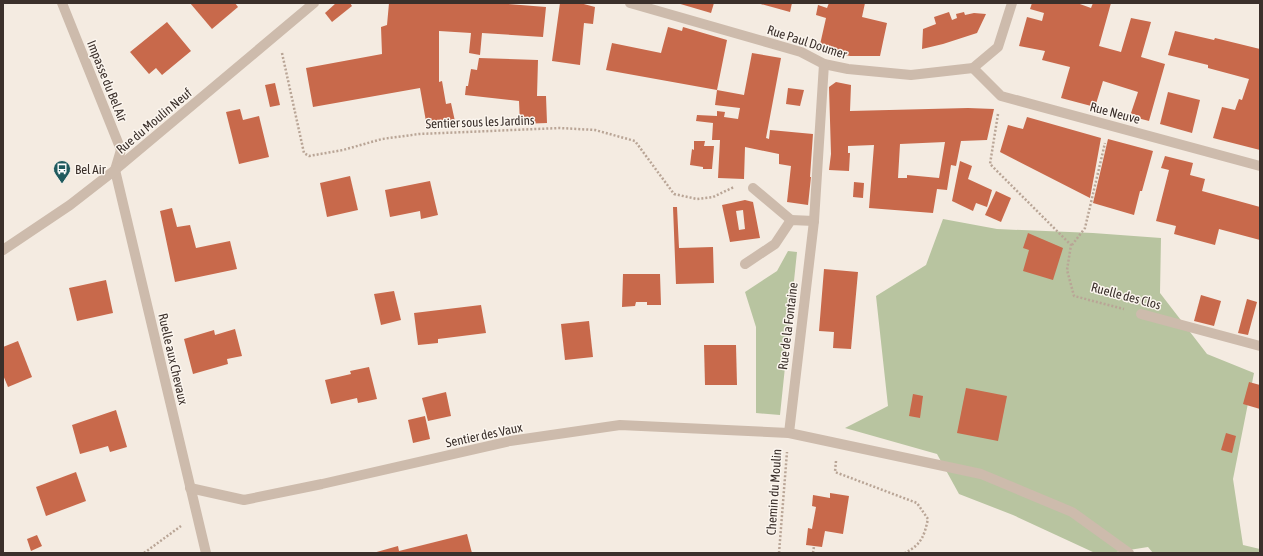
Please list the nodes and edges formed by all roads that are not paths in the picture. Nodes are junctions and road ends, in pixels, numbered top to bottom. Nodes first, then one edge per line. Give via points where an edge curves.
1 (62, 3) edge
2 (314, 3) edge
3 (630, 3) edge
4 (1012, 3) edge
5 (824, 64) junction
6 (973, 68) junction
7 (1260, 166) edge
8 (115, 170) junction
9 (753, 188) road end
10 (791, 220) junction
11 (814, 222) junction
12 (3, 250) edge
13 (745, 264) dead end
14 (1141, 314) road end
15 (1260, 346) edge
16 (789, 434) junction
17 (190, 488) junction
18 (206, 553) edge
19 (1129, 553) edge

1 - 8 street, Impasse du Bel Air via 121,150
2 - 8 street, Rue du Moulin Neuf
3 - 5 street, Rue Paul Doumer via 801,52
4 - 6 street via 998,47
5 - 6 street, Rue Paul Doumer via 911,75
5 - 11 street, Rue de la Fontaine
6 - 7 street, Rue Neuve via 1001,96
8 - 12 street, Rue du Moulin Neuf via 70,205
8 - 17 street, Ruelle aux Chevaux
9 - 10 street
10 - 11 street
10 - 13 street via 775,244
11 - 16 street, Rue de la Fontaine
14 - 15 street, Ruelle des Clos
16 - 17 street, Sentier des Vaux via 620,425 510,441 244,500
16 - 19 street, Sentier des Vaux via 981,474 1072,512
17 - 18 street, Ruelle aux Chevaux

